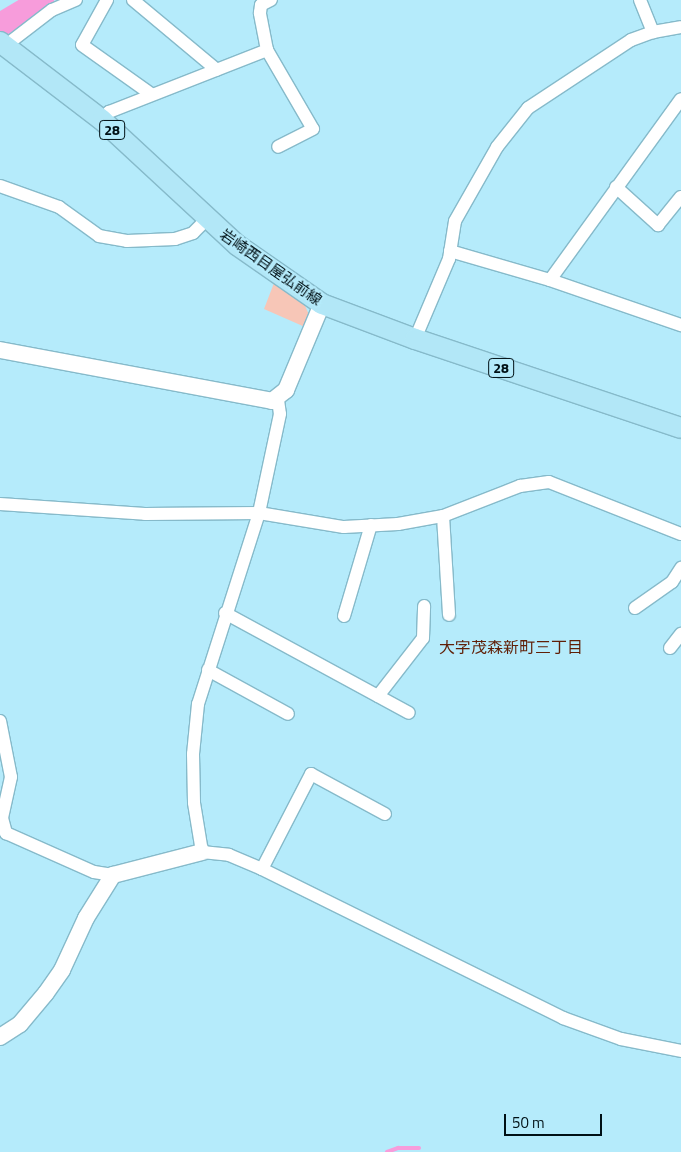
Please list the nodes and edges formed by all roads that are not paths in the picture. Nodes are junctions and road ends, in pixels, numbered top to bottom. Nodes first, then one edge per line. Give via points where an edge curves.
1 (76, 0) edge
2 (107, 0) edge
3 (133, 0) edge
4 (271, 0) edge
5 (640, 0) edge
6 (681, 27) edge
7 (653, 32) junction
8 (2, 44) edge
9 (267, 50) junction
10 (218, 70) junction
11 (152, 94) junction
12 (681, 99) edge
13 (102, 120) junction
14 (278, 147) dead end
15 (0, 186) edge
16 (616, 187) junction
17 (681, 197) edge
18 (207, 219) junction
19 (450, 251) junction
20 (550, 280) junction
21 (322, 304) junction
22 (681, 325) edge
23 (414, 339) junction
24 (0, 350) edge
25 (278, 400) junction
26 (681, 428) edge
27 (0, 504) edge
28 (259, 513) junction
29 (443, 516) junction
30 (371, 525) junction
31 (681, 534) edge
32 (681, 568) edge
33 (424, 606) dead end
34 (635, 608) dead end
35 (225, 612) junction
36 (449, 615) dead end
37 (344, 616) dead end
38 (681, 634) edge
39 (670, 648) dead end
40 (208, 670) junction
41 (378, 696) junction
42 (408, 713) dead end
43 (288, 714) dead end
44 (0, 721) edge
45 (385, 814) dead end
46 (202, 852) junction
47 (262, 869) junction
48 (113, 875) junction
49 (0, 1037) edge
50 (681, 1051) edge

1 - 8 street via 52,10
2 - 11 street via 82,45
3 - 10 street
4 - 9 street via 261,6 260,13
5 - 7 street
6 - 7 street
7 - 19 street via 631,40 528,108 497,147 455,221
8 - 13 main road, 岩崎西目屋弘前線 / 28
9 - 10 street
9 - 14 street via 313,128
10 - 11 street
11 - 13 street via 109,112
12 - 16 street
13 - 18 main road, 岩崎西目屋弘前線 / 28
15 - 18 street via 59,207 99,236 127,241 175,239 193,233
16 - 17 street via 658,226
16 - 20 street
18 - 21 main road, 岩崎西目屋弘前線 / 28 via 265,266
19 - 20 street
19 - 23 street
20 - 22 street
21 - 23 main road, 岩崎西目屋弘前線 / 28
21 - 25 street via 286,390
23 - 26 main road, 岩崎西目屋弘前線 / 28
24 - 25 street via 183,387 265,401
25 - 28 street via 280,414
27 - 28 street via 145,514
28 - 30 street via 344,527
28 - 35 street via 239,583
29 - 30 street
29 - 31 street via 520,486 549,482
29 - 36 street
30 - 37 street
32 - 34 street via 672,582
33 - 41 street via 423,638
35 - 40 street
35 - 41 street
38 - 39 street
40 - 43 street
40 - 46 street via 198,704 193,754 194,803
41 - 42 street
44 - 48 street via 11,777 2,818 6,832 94,872
45 - 47 street via 311,774
46 - 47 street via 229,856
46 - 48 street
47 - 50 street via 564,1018 621,1039
48 - 49 street via 86,918 62,970 46,993 20,1024

